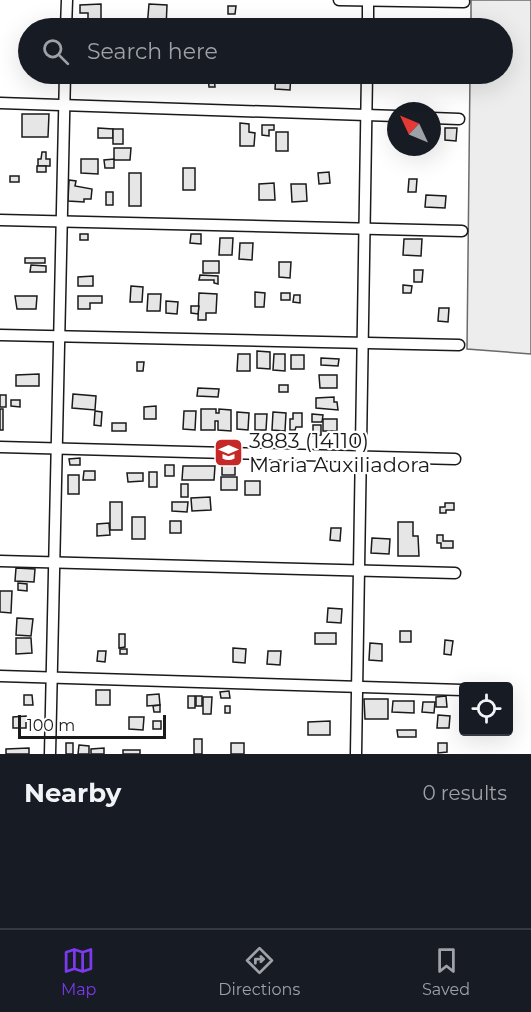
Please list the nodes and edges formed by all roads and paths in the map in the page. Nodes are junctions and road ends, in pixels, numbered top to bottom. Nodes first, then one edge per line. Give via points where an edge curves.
1 (67, 0) edge
2 (339, 0) edge
3 (368, 0) edge
4 (464, 2) dead end
5 (66, 18) edge
6 (368, 18) edge
7 (65, 84) edge
8 (367, 84) edge
9 (0, 103) edge
10 (64, 104) junction
11 (367, 115) junction
12 (387, 116) edge
13 (441, 118) edge
14 (459, 119) dead end
15 (0, 220) edge
16 (62, 221) junction
17 (365, 229) junction
18 (462, 231) dead end
19 (0, 335) edge
20 (59, 336) junction
21 (363, 343) junction
22 (459, 345) dead end
23 (0, 447) edge
24 (57, 449) junction
25 (361, 457) junction
26 (455, 459) dead end
27 (0, 561) edge
28 (54, 562) junction
29 (359, 570) junction
30 (455, 573) dead end
31 (0, 676) edge
32 (51, 677) junction
33 (357, 687) junction
34 (459, 690) edge
35 (50, 754) edge
36 (356, 754) edge

1 - 5 street
2 - 3 street
3 - 4 street
3 - 6 street
7 - 10 street
8 - 11 street
9 - 10 street
10 - 11 street
10 - 16 street
11 - 12 street
11 - 17 street
13 - 14 street
15 - 16 street
16 - 17 street
16 - 20 street
17 - 18 street
17 - 21 street
19 - 20 street
20 - 21 street
20 - 24 street
21 - 22 street
21 - 25 street
23 - 24 street
24 - 25 street
24 - 28 street
25 - 26 street
25 - 29 street
27 - 28 street
28 - 29 street
28 - 32 street
29 - 30 street
29 - 33 street
31 - 32 street
32 - 33 street
32 - 35 street
33 - 34 street
33 - 36 street

